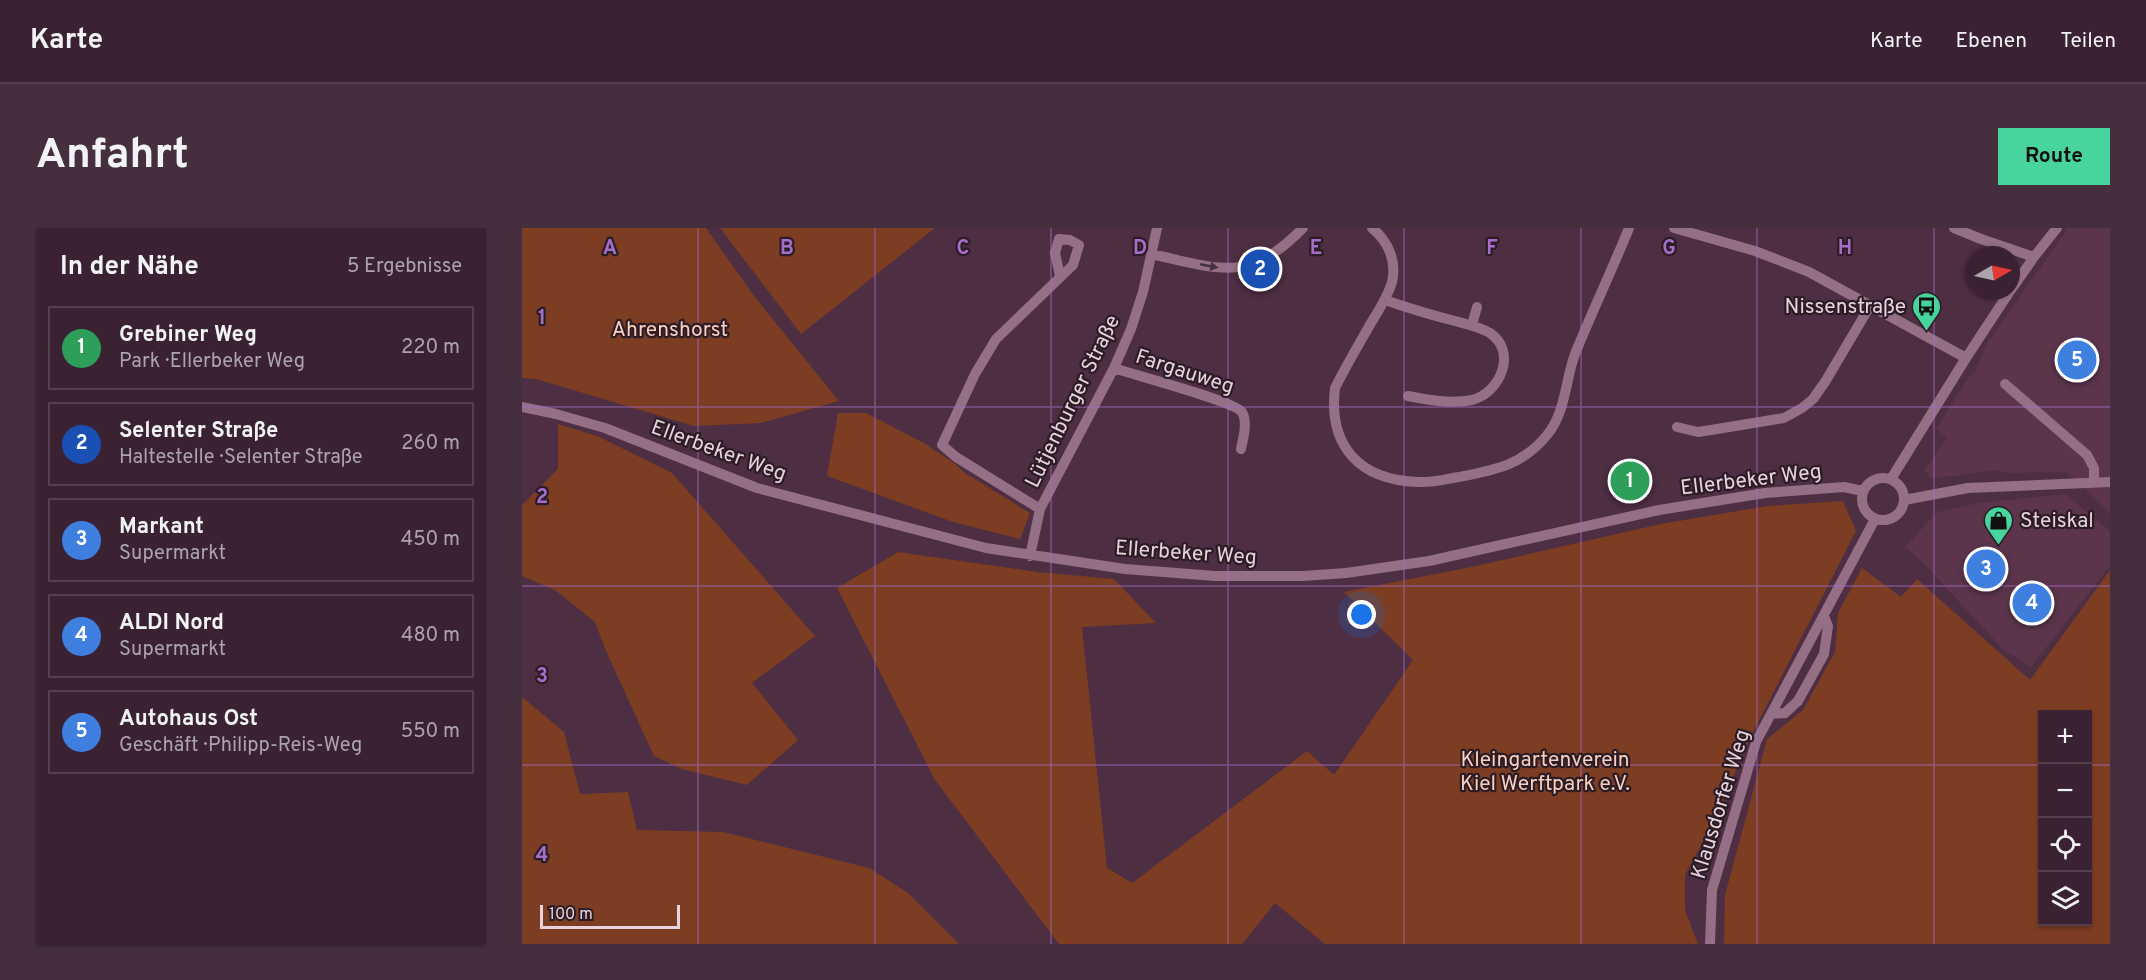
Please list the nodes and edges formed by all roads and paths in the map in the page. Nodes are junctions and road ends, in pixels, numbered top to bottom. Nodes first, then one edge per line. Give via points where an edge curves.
1 (1157, 228) edge
2 (1303, 228) edge
3 (1372, 228) edge
4 (1629, 228) edge
5 (1674, 228) edge
6 (1954, 228) edge
7 (2057, 228) edge
8 (1152, 254) junction
9 (2034, 256) junction
10 (1060, 276) dead end
11 (2020, 277) edge
12 (1385, 300) junction
13 (2005, 300) edge
14 (1870, 306) junction
15 (1477, 307) dead end
16 (1472, 326) junction
17 (1966, 358) junction
18 (1114, 368) junction
19 (2005, 384) dead end
20 (1408, 396) dead end
21 (522, 407) edge
22 (1677, 426) dead end
23 (1241, 449) dead end
24 (1891, 479) junction
25 (2110, 482) edge
26 (2094, 483) junction
27 (1863, 491) junction
28 (1904, 500) junction
29 (1040, 509) junction
30 (1875, 519) junction
31 (1030, 556) junction
32 (1824, 616) junction
33 (1772, 714) junction
34 (1710, 944) edge

1 - 8 street, Lütjenburger Straße
8 -> 2 street via 1214,268 1242,267 1285,246
3 - 12 street via 1388,246 1392,259 1392,281
4 - 12 street via 1574,357 1558,418 1536,447 1496,470 1437,481 1399,480 1366,468 1345,449 1335,421 1335,388
5 - 14 street via 1755,251 1809,272
6 - 9 street
7 - 9 street
8 - 18 street, Lütjenburger Straße via 1131,329
9 - 11 street
10 - 29 street via 996,339 942,445
12 - 16 street
13 - 17 street
14 - 17 street
14 - 22 street via 1826,382 1802,408 1784,418 1698,432
15 - 16 street
16 - 20 street via 1490,333 1499,342 1505,364 1500,380 1484,396 1470,400 1429,401
17 - 24 street
18 - 23 street, Fargauweg via 1239,409 1245,420
18 - 29 street, Lütjenburger Straße
19 - 26 street via 2087,455 2094,468
21 - 31 street, Ellerbeker Weg via 605,428 757,488
24 - 27 street via 1874,479
24 - 28 street via 1901,487
25 - 26 street
26 - 28 street via 1968,488
27 - 30 street via 1863,507
27 - 31 street, Ellerbeker Weg via 1844,488 1755,494 1659,510 1429,561 1324,574 1215,576
28 - 30 street via 1896,516
29 - 31 street, Lütjenburger Straße
30 - 32 street, Klausdorfer Weg
32 - 33 street, Klausdorfer Weg
32 - 33 street, Klausdorfer Weg via 1828,626 1824,654 1798,701 1785,713
33 - 34 street, Klausdorfer Weg via 1756,742 1712,890

